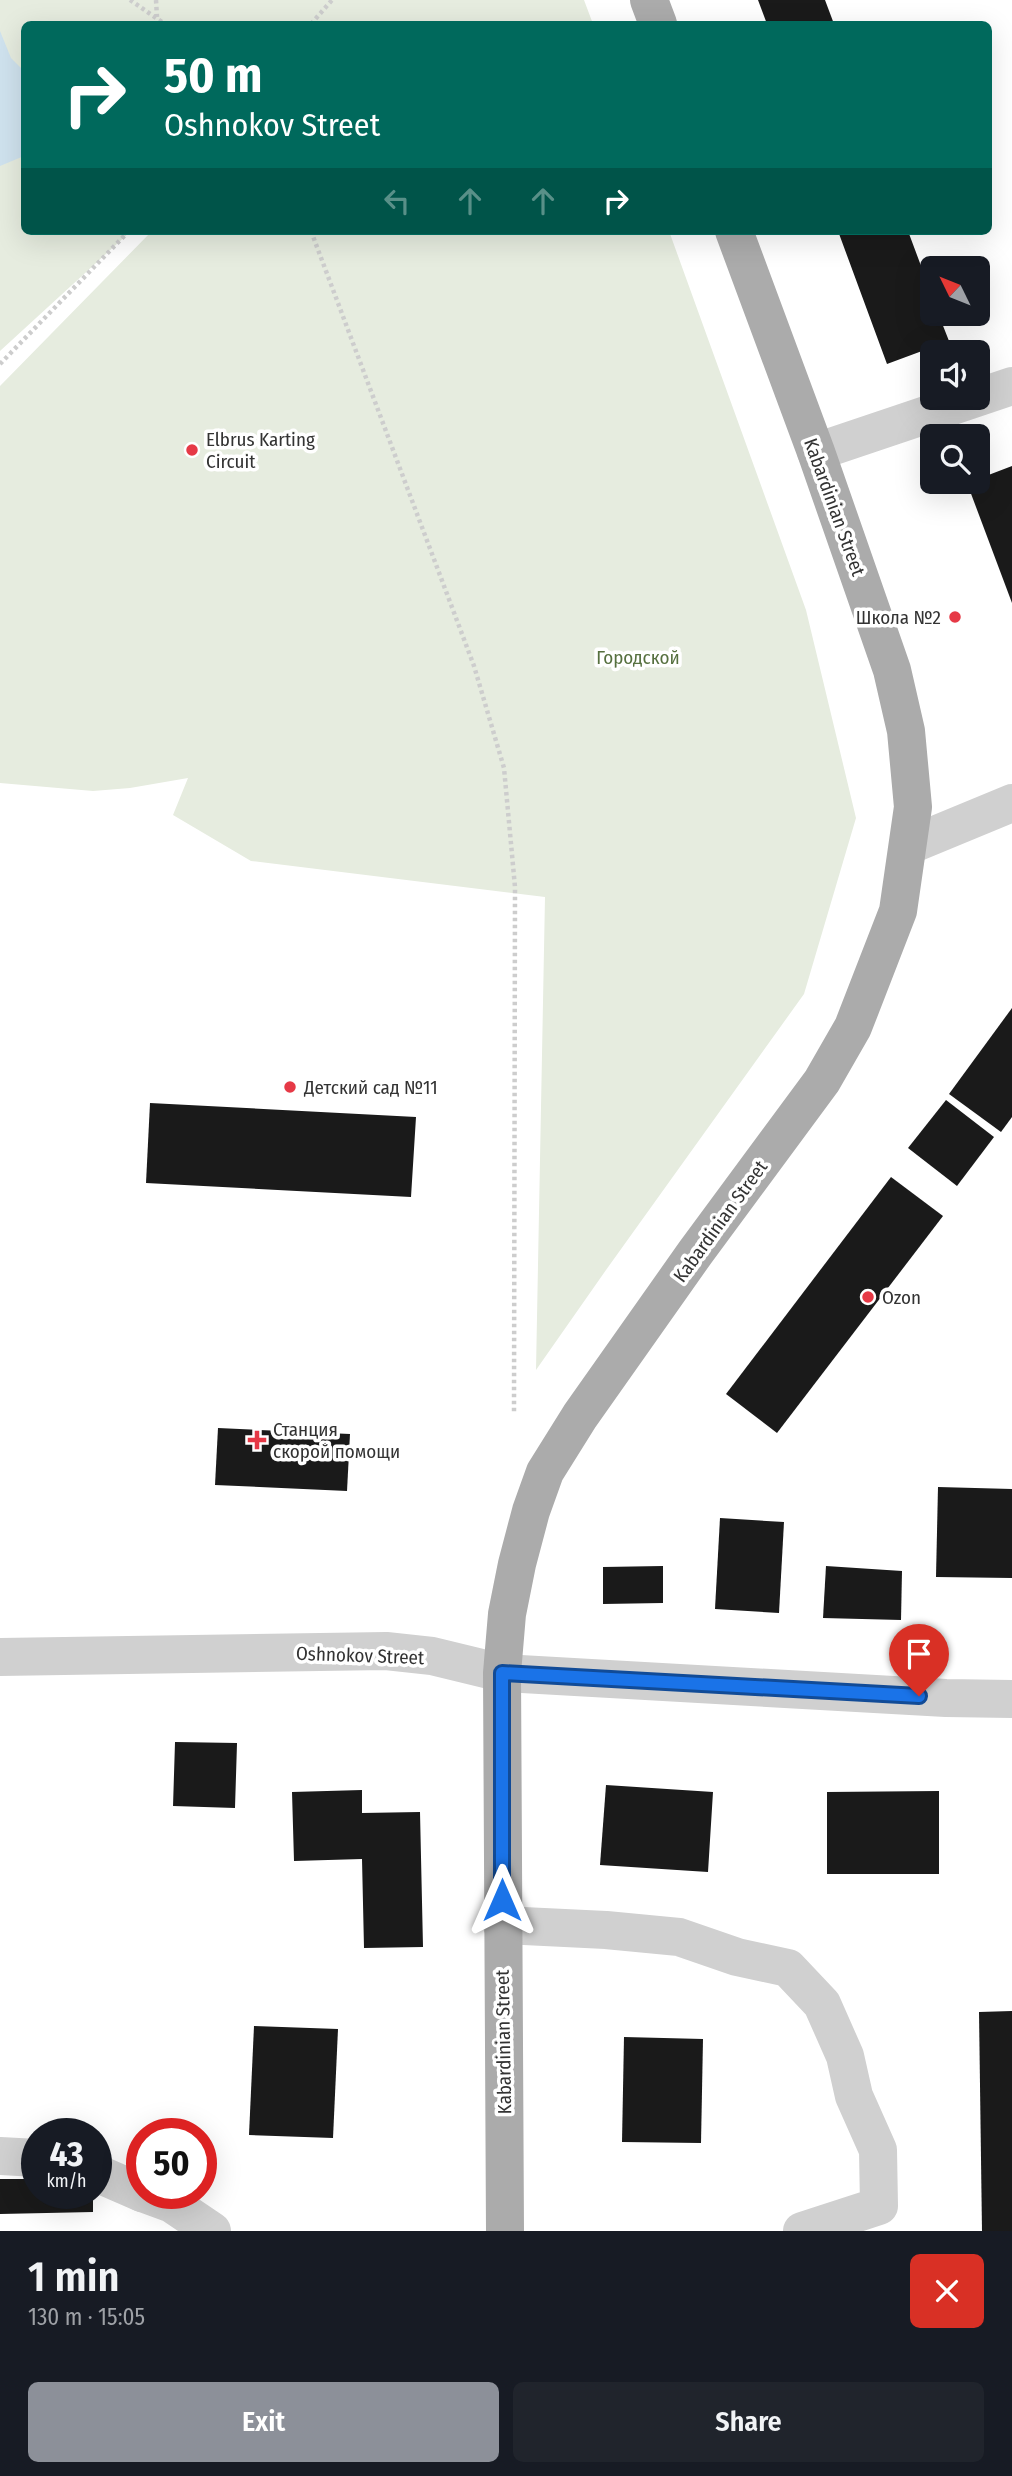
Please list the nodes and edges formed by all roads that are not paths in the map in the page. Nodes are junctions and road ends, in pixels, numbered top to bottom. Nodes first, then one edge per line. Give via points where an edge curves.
1 (649, 0) edge
2 (657, 21) edge
3 (735, 235) edge
4 (1012, 386) edge
5 (816, 452) junction
6 (1012, 803) edge
7 (908, 846) junction
8 (0, 1657) edge
9 (502, 1673) junction
10 (1012, 1699) edge
11 (502, 1925) junction
12 (0, 2156) edge
13 (21, 2157) edge
14 (179, 2209) edge
15 (212, 2231) edge
16 (505, 2231) edge
17 (802, 2231) edge

1 - 2 main road
3 - 5 main road, Kabardinian Street
4 - 5 street
5 - 7 main road, Kabardinian Street via 892,670 911,768 914,807
6 - 7 street
7 - 9 main road, Kabardinian Street via 898,911 875,976 822,1081 680,1274 545,1472 517,1564
8 - 9 street, Oshnokov Street via 386,1651 432,1656
9 - 10 street, Oshnokov Street
9 - 11 main road, Kabardinian Street
11 - 16 main road, Kabardinian Street
11 - 17 street via 678,1937 788,1968 822,2004 878,2150 879,2206
12 - 13 street
14 - 15 street

